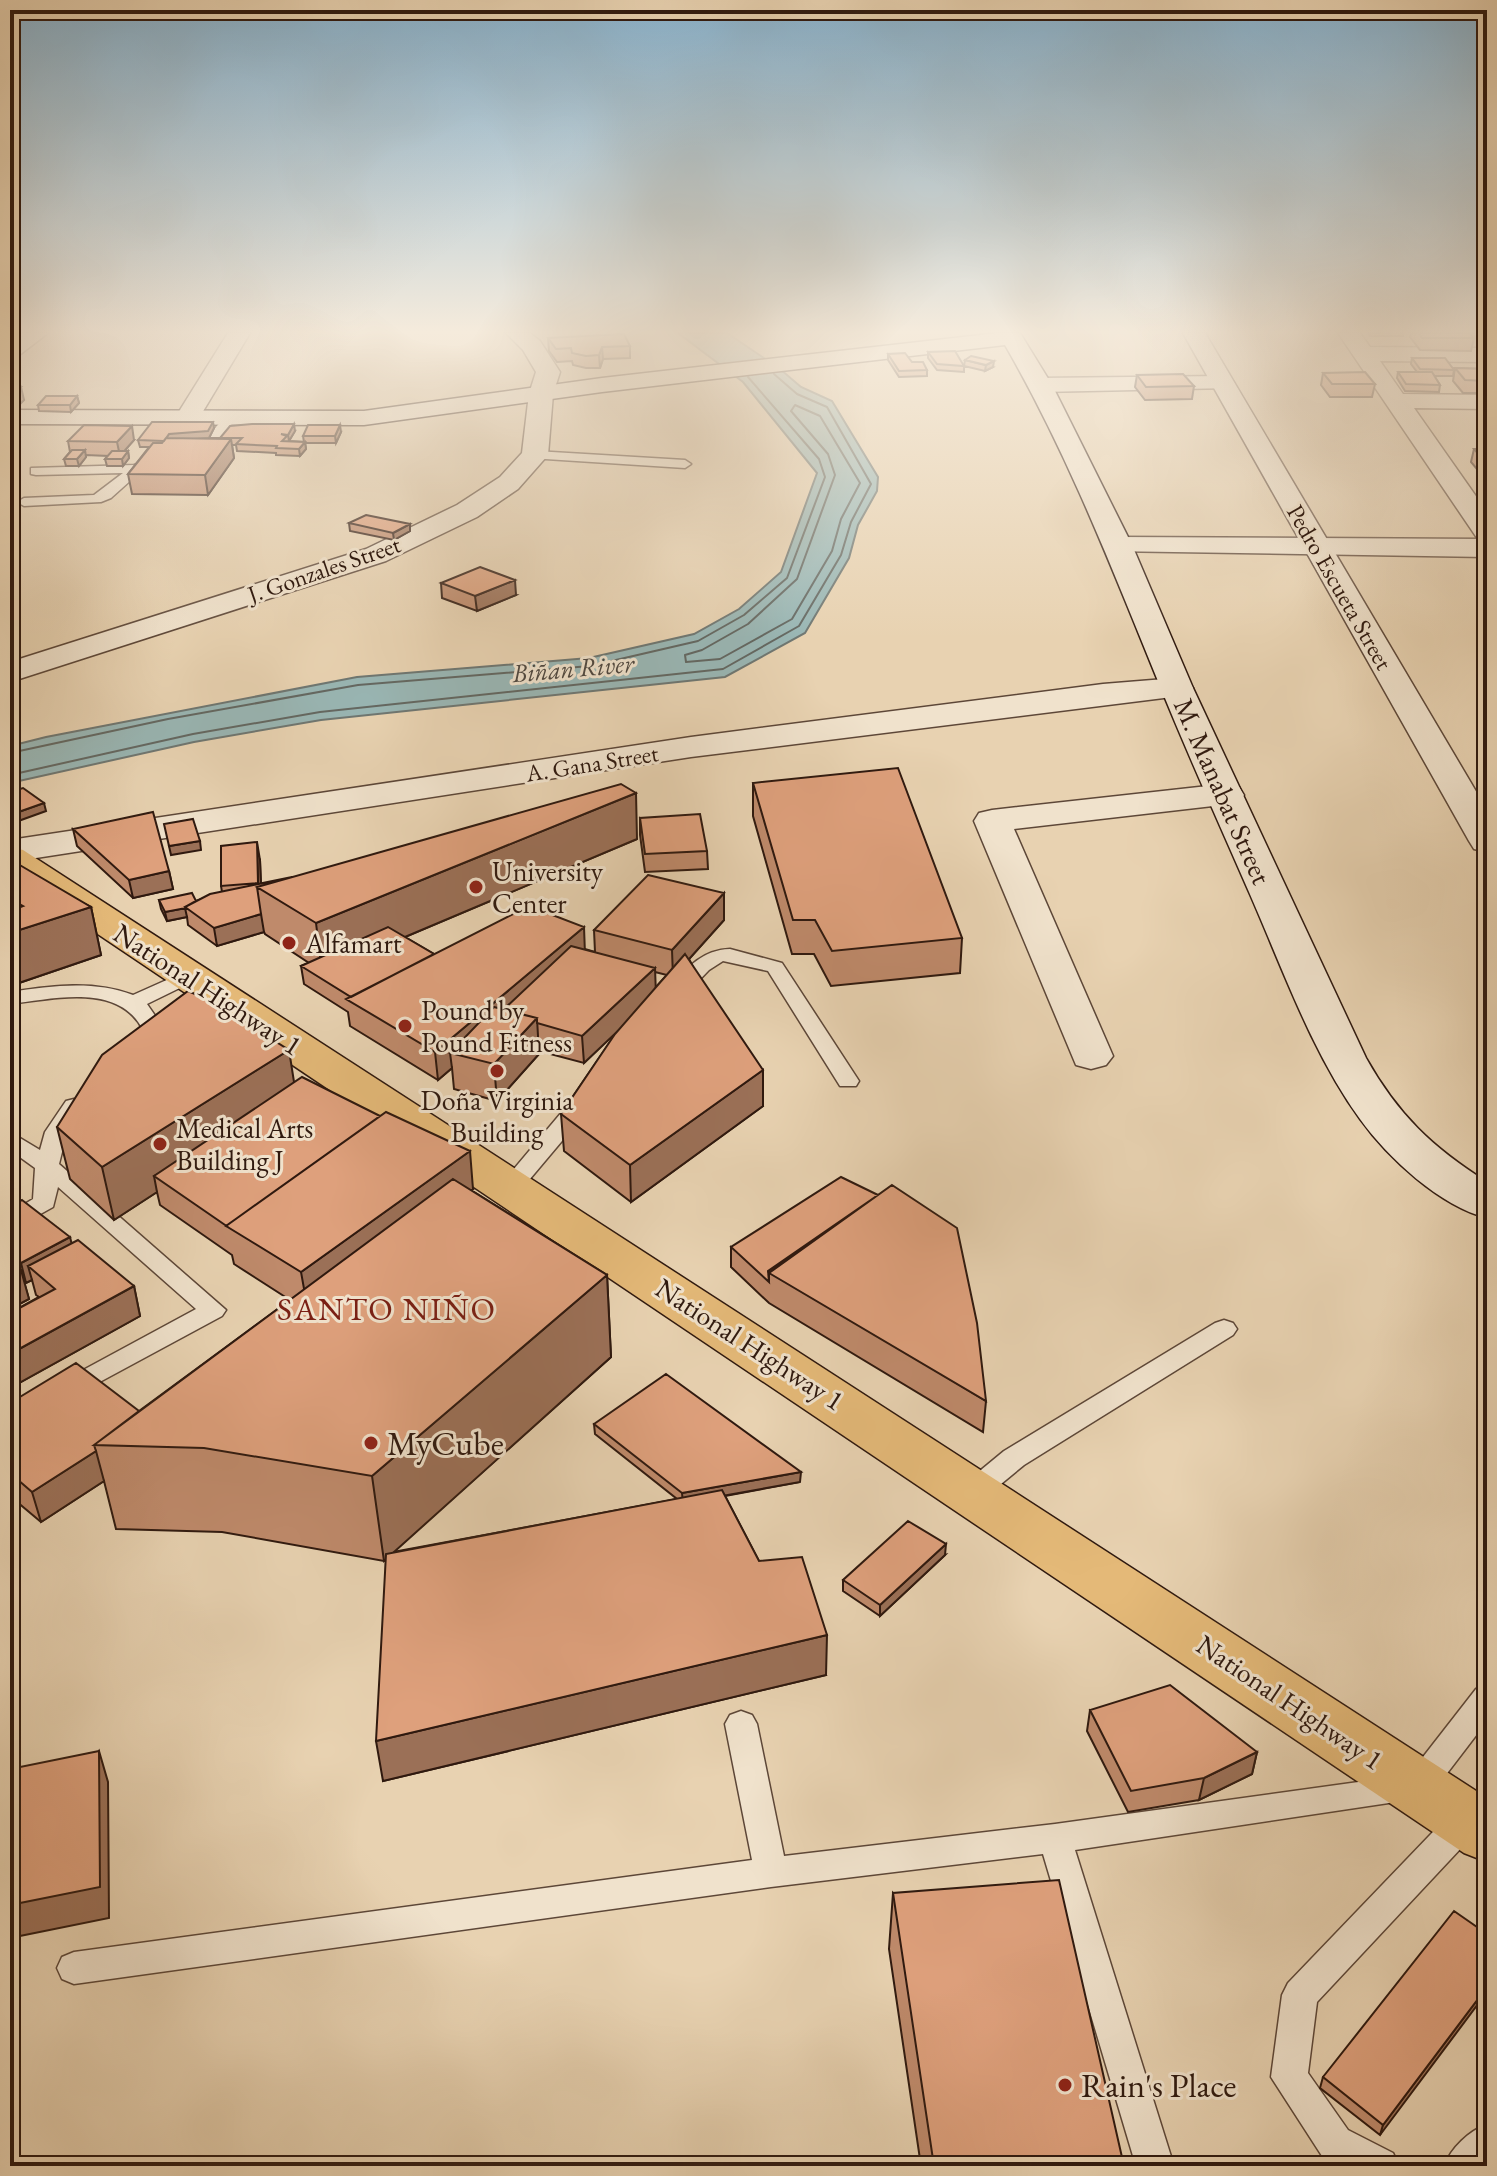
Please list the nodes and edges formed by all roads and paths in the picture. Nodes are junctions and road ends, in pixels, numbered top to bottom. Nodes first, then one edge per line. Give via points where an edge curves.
1 (216, 435) edge
2 (538, 435) edge
3 (1062, 435) edge
4 (1252, 435) edge
5 (1420, 435) edge
6 (535, 455) junction
7 (1433, 456) junction
8 (1460, 456) dead end
9 (685, 464) dead end
10 (135, 469) junction
11 (36, 471) dead end
12 (24, 502) dead end
13 (1484, 521) edge
14 (1315, 544) junction
15 (1118, 545) junction
16 (1487, 548) edge
17 (10, 672) edge
18 (1177, 688) junction
19 (1226, 795) junction
20 (1487, 841) edge
21 (10, 851) edge
22 (10, 858) edge
23 (189, 976) junction
24 (10, 998) edge
25 (136, 1002) junction
26 (666, 1005) edge
27 (129, 1055) edge
28 (1091, 1056) dead end
29 (848, 1081) dead end
30 (597, 1085) edge
31 (85, 1094) edge
32 (10, 1139) edge
33 (47, 1166) junction
34 (511, 1187) junction
35 (1487, 1203) edge
36 (10, 1223) edge
37 (1224, 1329) dead end
38 (51, 1400) edge
39 (974, 1491) junction
40 (1487, 1698) edge
41 (741, 1724) dead end
42 (1418, 1787) junction
43 (1477, 1826) edge
44 (1055, 1838) junction
45 (771, 1872) junction
46 (74, 1968) dead end
47 (1487, 2143) edge
48 (1155, 2166) edge
49 (1380, 2166) edge
50 (1463, 2166) edge

1 - 10 lane via 209,442
2 - 6 street
3 - 15 street, M. Manabat Street
4 - 14 street, Pedro Escueta Street
5 - 7 street
6 - 9 lane
6 - 17 street, J. Gonzales Street via 509,483 467,511 376,555
7 - 8 street
7 - 13 street
10 - 11 lane
10 - 12 lane via 96,499
14 - 15 street
14 - 16 street
14 - 20 street, Pedro Escueta Street
15 - 18 street, M. Manabat Street
18 - 19 street, M. Manabat Street
18 - 21 street, A. Gana Street via 691,747
19 - 28 street via 992,821
19 - 35 street, M. Manabat Street via 1363,1093 1404,1143
22 - 23 highway, National Highway 1
23 - 25 lane
23 - 34 highway, National Highway 1
24 - 25 lane via 74,991
25 - 27 lane via 154,1030
26 - 29 lane via 706,959 732,953 775,967
30 - 34 lane
31 - 33 lane via 56,1132
32 - 33 lane
33 - 36 lane via 45,1202
33 - 38 lane via 213,1310
34 - 39 highway, National Highway 1
37 - 39 lane via 1014,1458
39 - 42 highway, National Highway 1
40 - 42 lane
41 - 45 lane
42 - 43 highway, National Highway 1
42 - 44 lane
43 - 49 lane via 1300,1995 1289,2077 1335,2143
44 - 45 lane
44 - 48 lane
45 - 46 lane
47 - 50 lane

